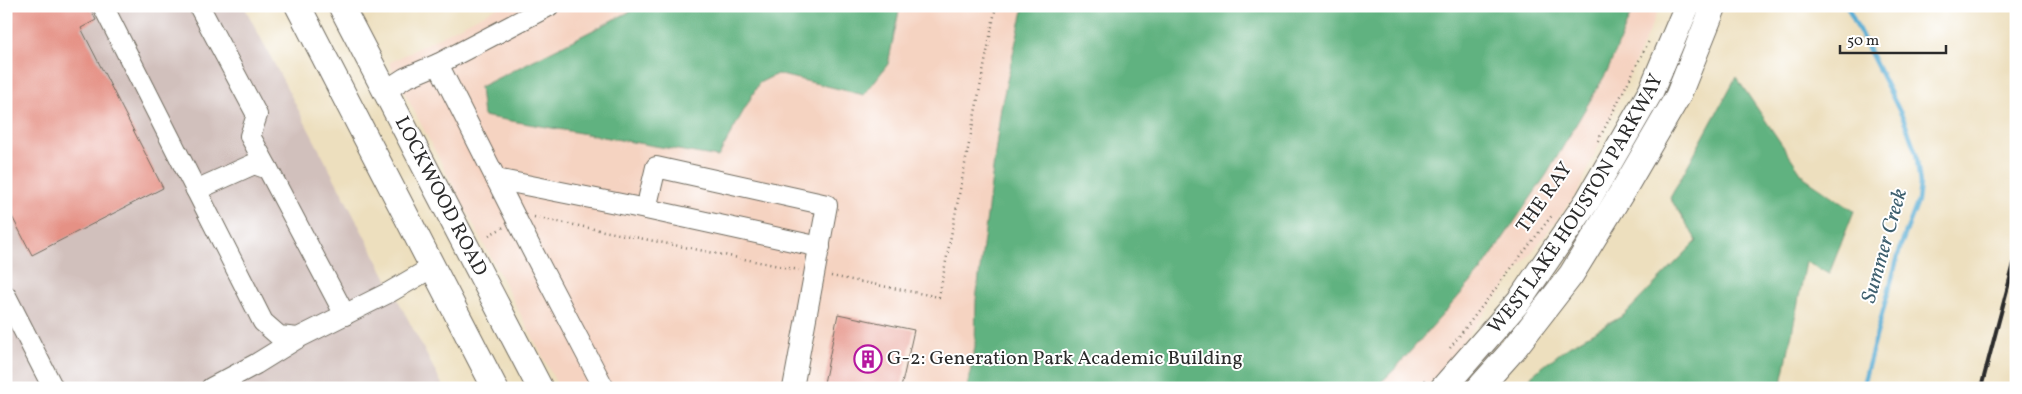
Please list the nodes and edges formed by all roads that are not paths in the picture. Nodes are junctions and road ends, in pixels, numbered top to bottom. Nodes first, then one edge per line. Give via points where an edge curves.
1 (103, 6) edge
2 (199, 6) edge
3 (298, 6) edge
4 (341, 6) edge
5 (549, 6) edge
6 (1687, 6) edge
7 (1714, 6) edge
8 (438, 64) junction
9 (385, 91) junction
10 (268, 169) junction
11 (496, 180) junction
12 (196, 190) junction
13 (646, 209) junction
14 (820, 247) junction
15 (432, 267) junction
16 (6, 296) edge
17 (345, 315) junction
18 (298, 338) junction
19 (1434, 384) edge
20 (53, 388) edge
21 (211, 388) edge
22 (495, 388) edge
23 (540, 388) edge
24 (604, 388) edge
25 (793, 388) edge
26 (1479, 388) edge

1 - 12 lane
2 - 10 lane via 257,115 250,136
3 - 15 main road, LOCKWOOD ROAD
4 - 9 main road, LOCKWOOD ROAD
5 - 8 lane
6 - 19 main road, WEST LAKE HOUSTON PARKWAY via 1651,91 1588,200 1518,301
7 - 26 main road, WEST LAKE HOUSTON PARKWAY via 1678,96 1571,275
8 - 9 lane via 405,78
8 - 11 lane
9 - 23 main road, LOCKWOOD ROAD
10 - 12 lane via 254,164
10 - 17 lane
11 - 13 lane
11 - 24 lane
12 - 18 lane via 263,322 279,336
13 - 14 lane
13 - 14 lane via 656,167 666,169 827,205
14 - 25 lane
15 - 17 lane
15 - 22 main road, LOCKWOOD ROAD
16 - 20 lane
17 - 18 lane
18 - 21 lane

